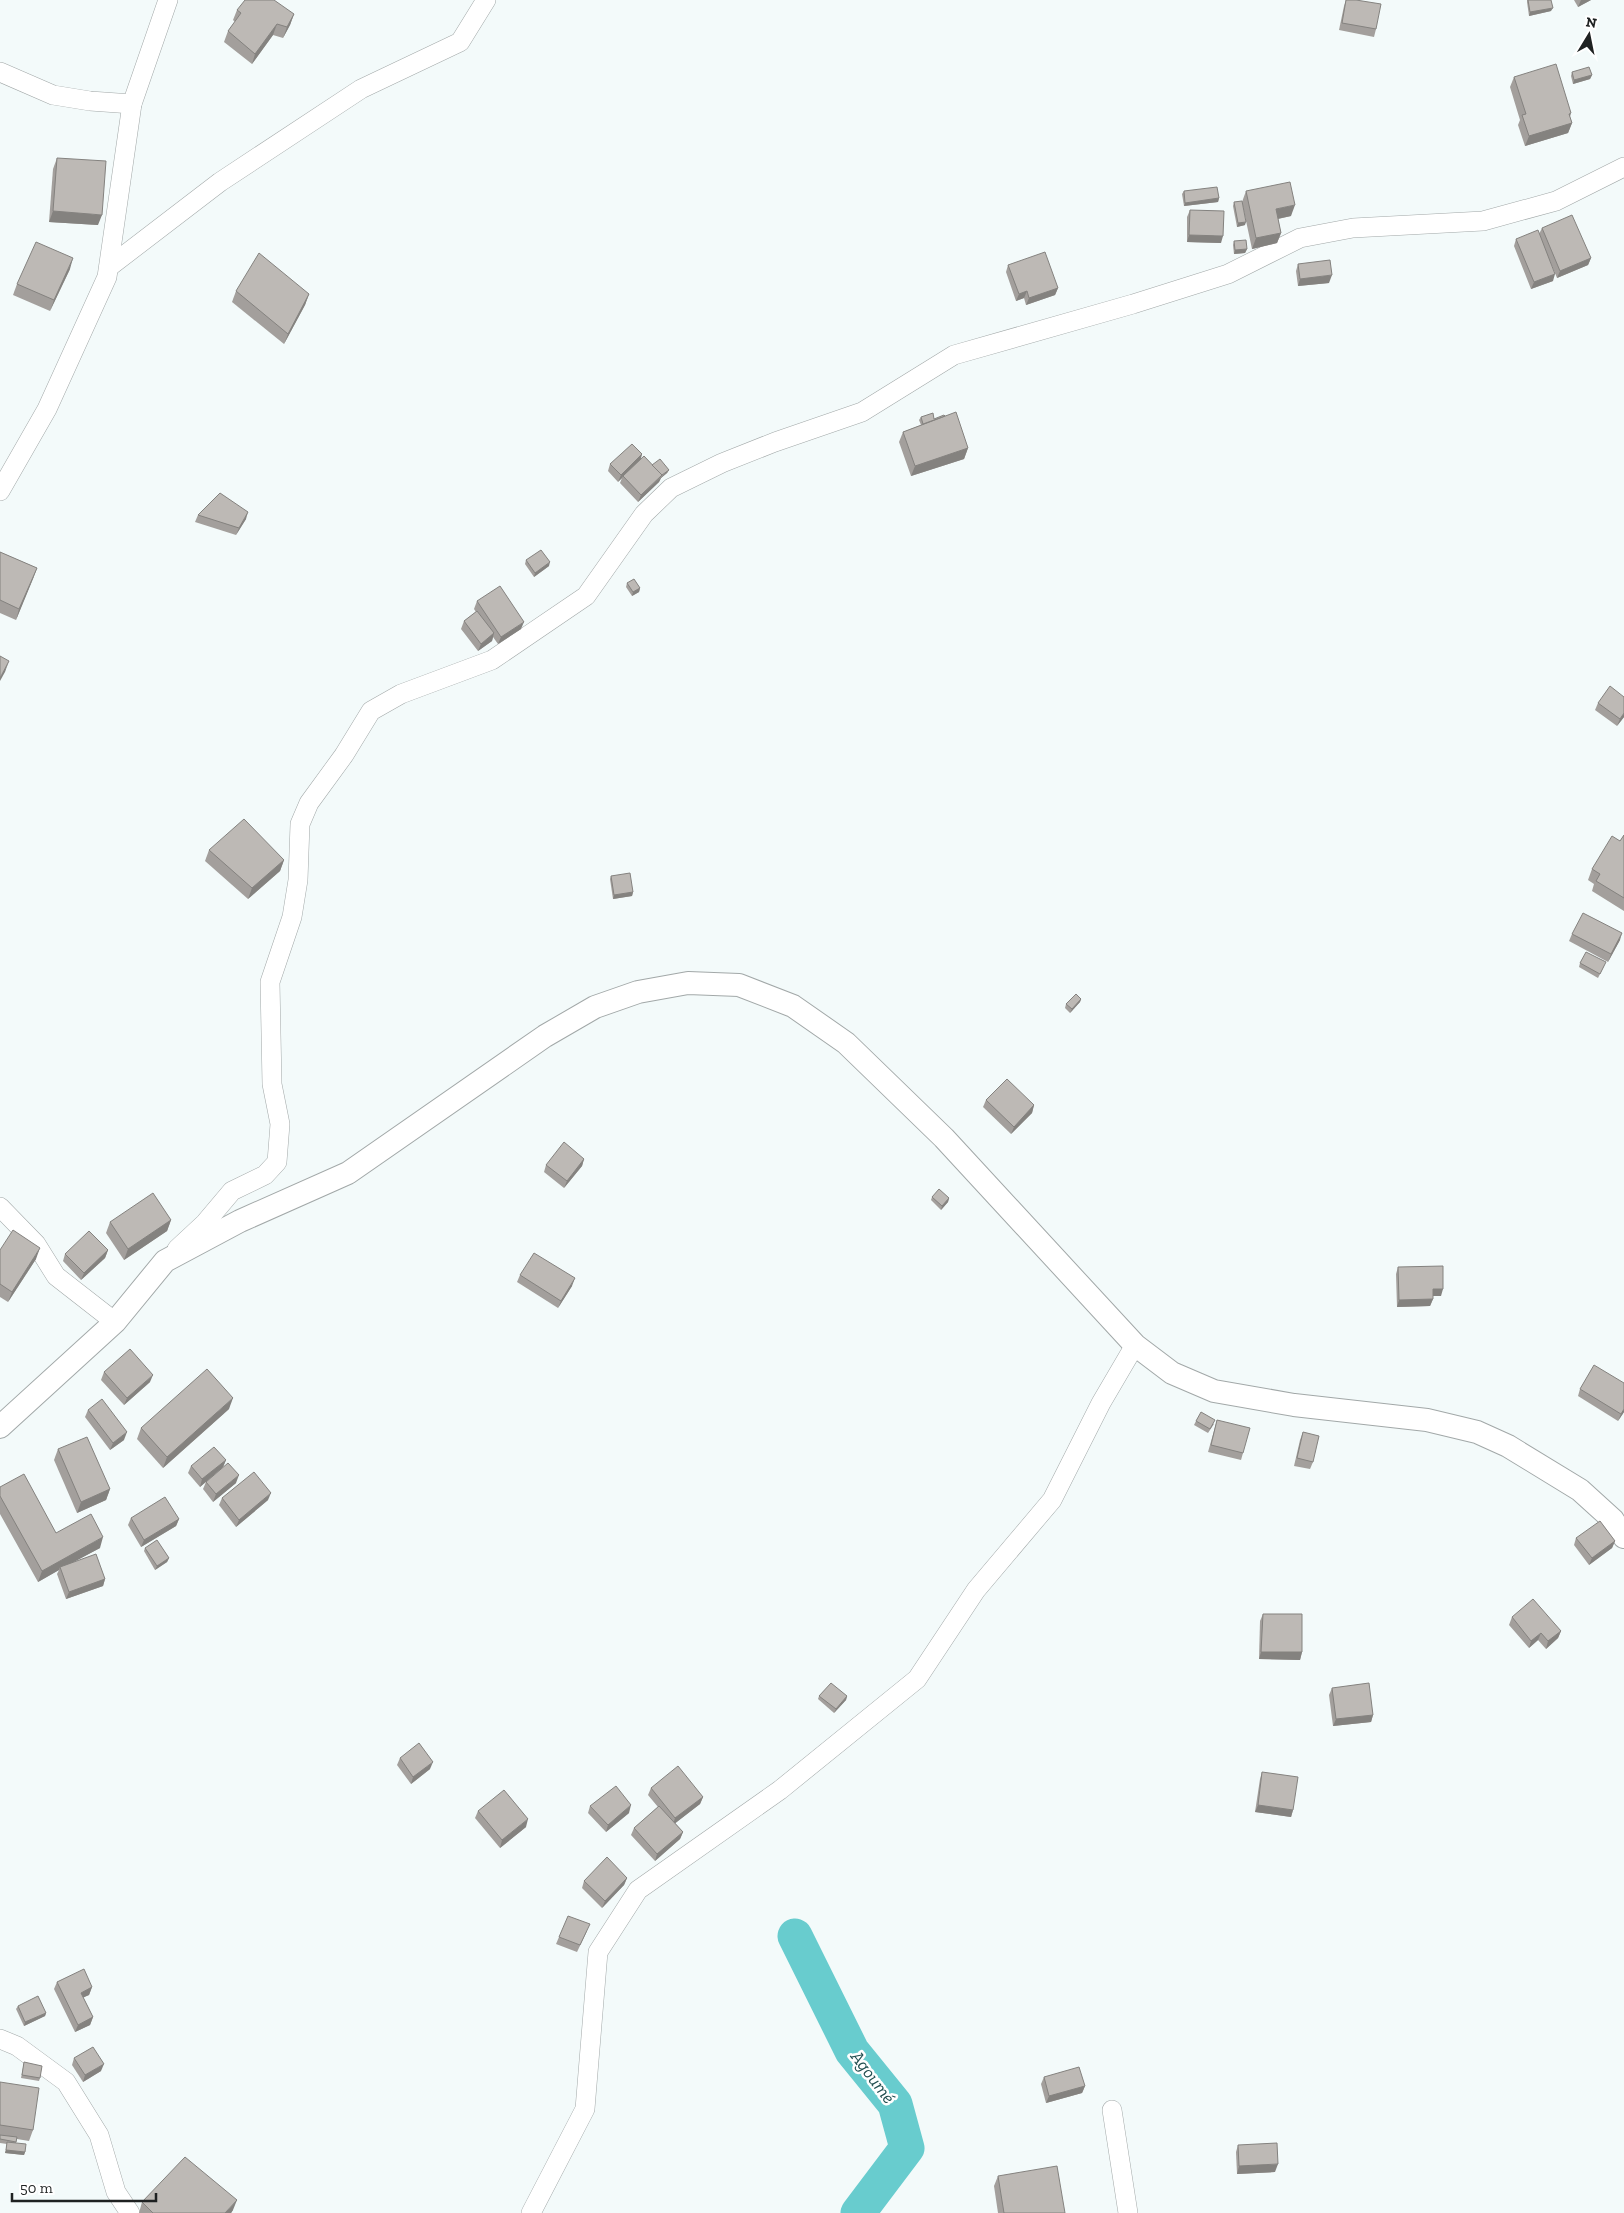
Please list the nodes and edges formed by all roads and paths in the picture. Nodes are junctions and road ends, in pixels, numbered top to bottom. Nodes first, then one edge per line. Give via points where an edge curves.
1 (168, 0) edge
2 (486, 0) edge
3 (0, 72) edge
4 (132, 104) junction
5 (1624, 167) edge
6 (109, 267) junction
7 (0, 491) edge
8 (0, 1207) edge
9 (165, 1261) junction
10 (115, 1322) junction
11 (1135, 1345) junction
12 (0, 1427) edge
13 (1620, 1524) edge
14 (0, 2039) edge
15 (1112, 2110) dead end
16 (130, 2213) edge
17 (531, 2213) edge
18 (1128, 2213) edge

1 - 4 street
2 - 6 street via 460,42 361,89 220,182
3 - 4 street via 53,95
4 - 6 street
5 - 9 street via 1556,201 1483,220 1353,228 1300,238 1228,274 954,355 862,412 722,463 671,488 644,514 586,596 492,660 401,694 371,711 309,803 300,824 298,880 292,918 270,982 272,1084 280,1124 277,1162 265,1175 232,1191 205,1223
6 - 7 street via 47,409
8 - 10 street via 36,1244 56,1276
9 - 10 street
9 - 11 street via 240,1221 348,1173 545,1036 595,1007 638,992 688,983 739,985 793,1006 846,1043 944,1138
10 - 12 street
11 - 13 street via 1172,1373 1214,1391 1294,1405 1427,1420 1477,1432 1545,1467 1580,1490
11 - 17 street via 1101,1403 1052,1500 976,1590 917,1679 780,1790 638,1890 598,1952 585,2109
14 - 16 street via 17,2046 66,2082 99,2135 116,2192
15 - 18 street

